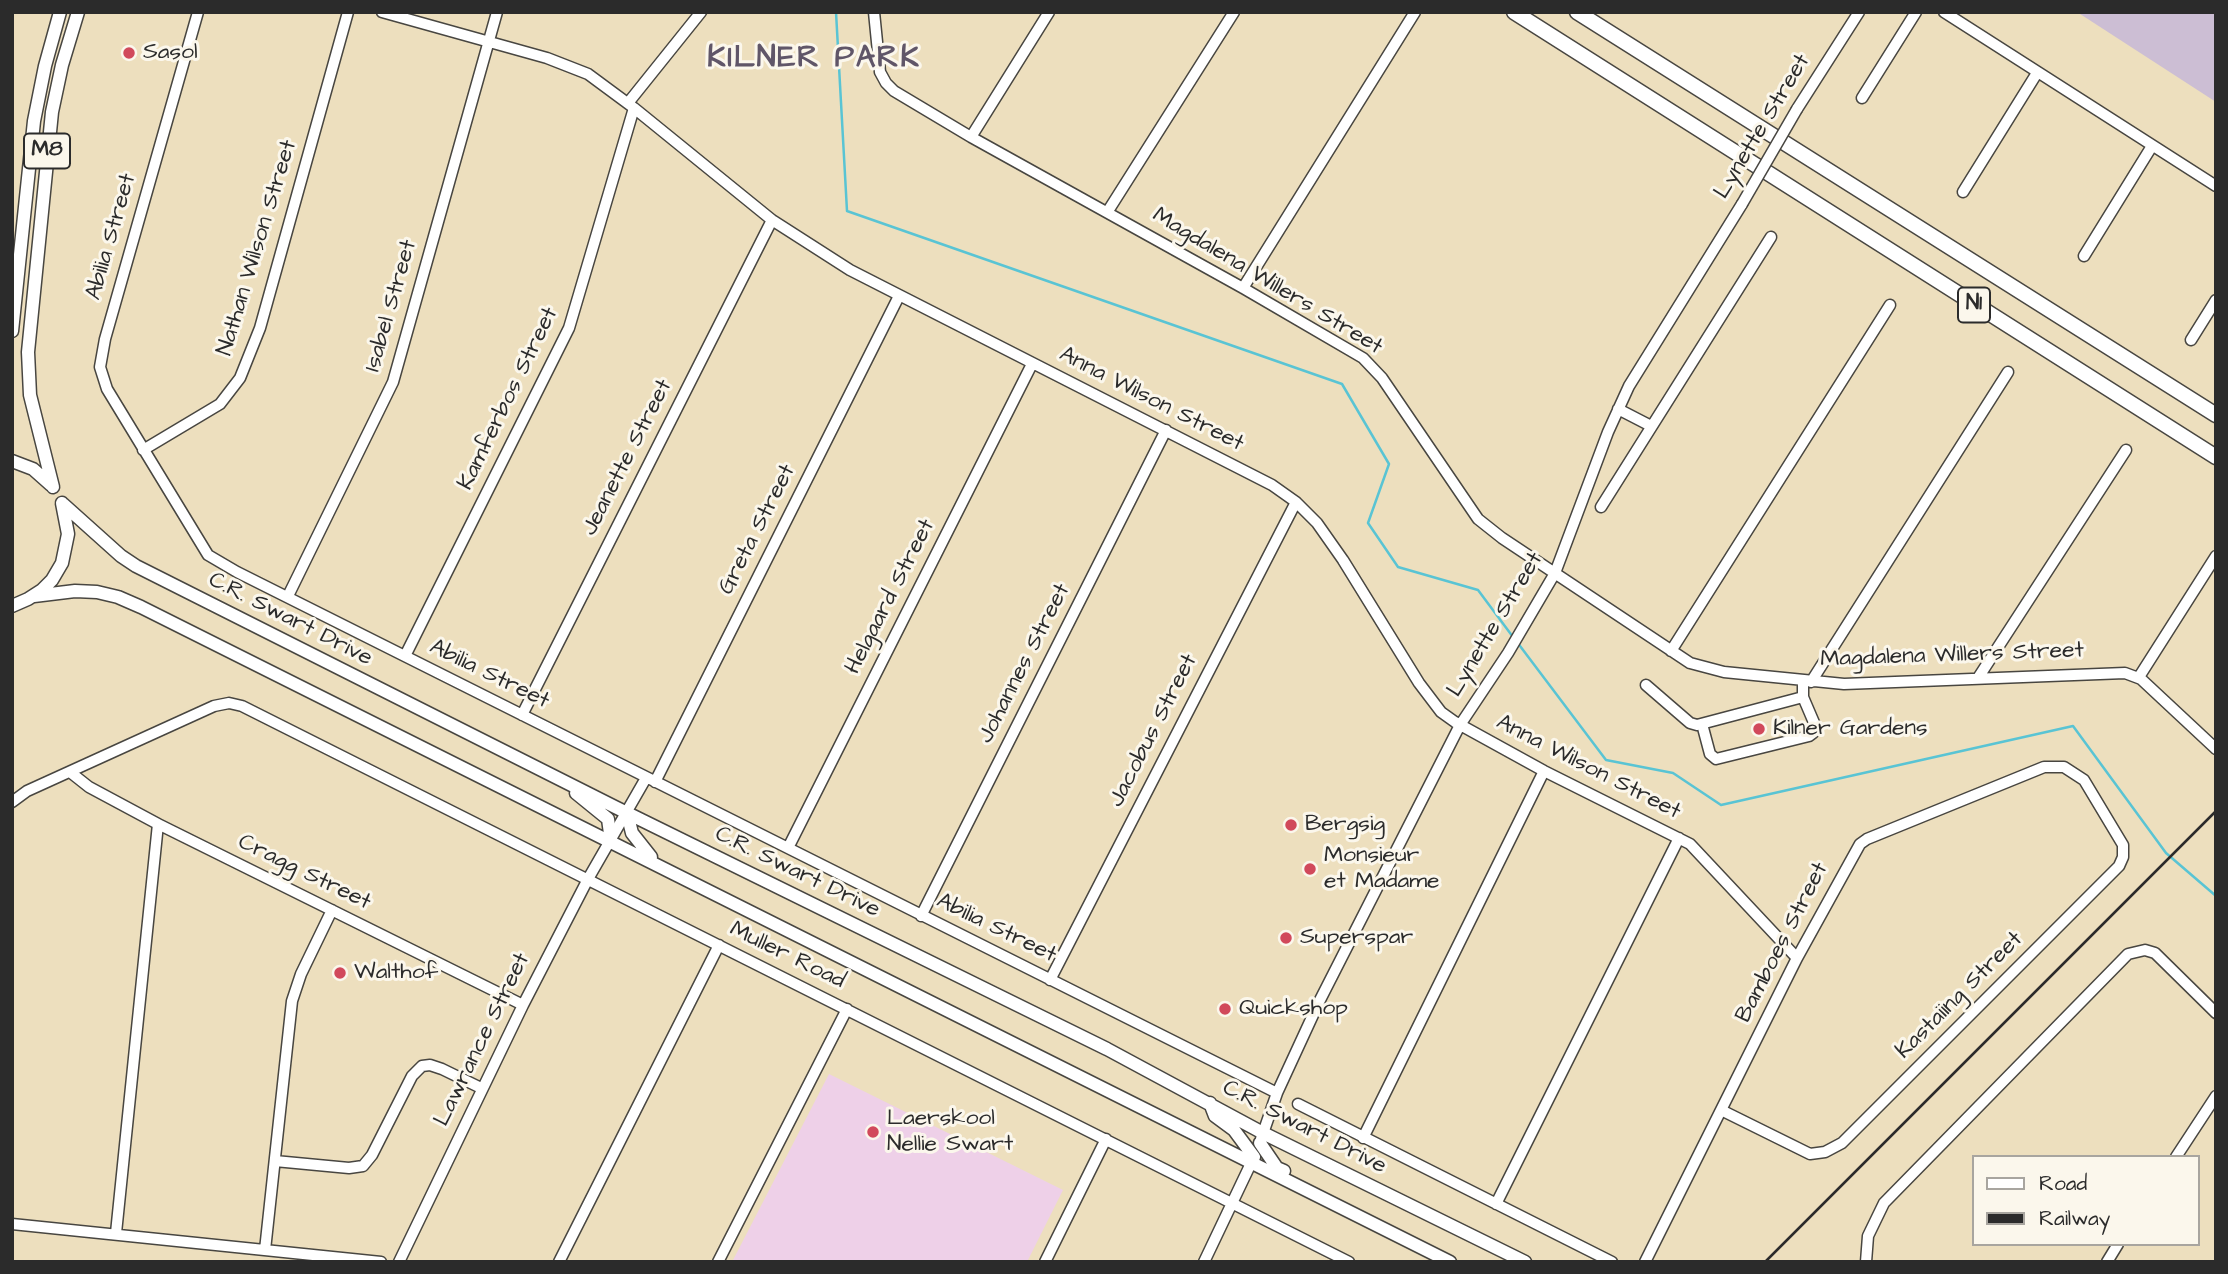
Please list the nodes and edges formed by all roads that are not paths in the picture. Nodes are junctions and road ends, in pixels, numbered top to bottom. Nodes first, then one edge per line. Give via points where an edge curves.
1 (60, 12) edge
2 (78, 12) edge
3 (198, 12) edge
4 (348, 12) edge
5 (383, 12) edge
6 (497, 12) edge
7 (701, 12) edge
8 (874, 12) edge
9 (1049, 12) edge
10 (1234, 12) edge
11 (1415, 12) edge
12 (1514, 12) edge
13 (1577, 12) edge
14 (1859, 12) edge
15 (1916, 12) edge
16 (1944, 12) edge
17 (488, 41) junction
18 (2038, 73) junction
19 (1862, 97) dead end
20 (631, 106) junction
21 (971, 137) junction
22 (2152, 146) junction
23 (2216, 186) edge
24 (1963, 192) dead end
25 (1108, 211) junction
26 (772, 220) junction
27 (1771, 237) dead end
28 (2084, 256) dead end
29 (1243, 288) junction
30 (899, 296) junction
31 (2216, 300) edge
32 (1890, 305) dead end
33 (12, 331) edge
34 (2191, 340) dead end
35 (1032, 364) junction
36 (2008, 372) dead end
37 (1618, 409) junction
38 (2216, 415) edge
39 (1651, 426) junction
40 (1166, 430) junction
41 (143, 450) junction
42 (2126, 450) dead end
43 (2216, 457) edge
44 (12, 461) edge
45 (53, 487) junction
46 (1296, 502) junction
47 (63, 504) junction
48 (1601, 507) dead end
49 (2216, 556) edge
50 (1555, 573) junction
51 (34, 596) junction
52 (288, 596) junction
53 (14, 607) edge
54 (1671, 651) junction
55 (405, 656) junction
56 (2139, 677) junction
57 (1978, 678) junction
58 (1807, 681) junction
59 (1646, 685) dead end
60 (1803, 697) junction
61 (522, 715) junction
62 (1702, 724) junction
63 (1460, 725) junction
64 (2216, 749) edge
65 (2067, 769) joint
66 (1544, 771) junction
67 (71, 772) junction
68 (651, 780) junction
69 (567, 782) junction
70 (12, 802) edge
71 (627, 813) junction
72 (158, 824) junction
73 (1679, 838) junction
74 (611, 841) junction
75 (789, 848) junction
76 (655, 863) junction
77 (588, 880) junction
78 (332, 911) junction
79 (921, 916) junction
80 (719, 945) junction
81 (1797, 958) junction
82 (1050, 980) junction
83 (523, 1005) junction
84 (846, 1009) junction
85 (2216, 1013) edge
86 (481, 1088) junction
87 (1277, 1093) junction
88 (2216, 1096) edge
89 (1210, 1103) junction
90 (1298, 1104) dead end
91 (1721, 1110) junction
92 (1261, 1138) junction
93 (1363, 1138) junction
94 (1106, 1139) junction
95 (2177, 1155) edge
96 (1253, 1159) junction
97 (275, 1161) junction
98 (1297, 1184) junction
99 (1233, 1204) junction
100 (1496, 1204) junction
101 (12, 1224) edge
102 (116, 1234) junction
103 (2117, 1246) edge
104 (265, 1250) junction
105 (381, 1262) edge
106 (399, 1262) edge
107 (559, 1262) edge
108 (718, 1262) edge
109 (1045, 1262) edge
110 (1204, 1262) edge
111 (1349, 1262) edge
112 (1450, 1262) edge
113 (1525, 1262) edge
114 (1612, 1262) edge
115 (1645, 1262) edge
116 (1866, 1262) edge
117 (2107, 1262) edge

1 - 33 main road, M8 via 34,121
2 - 45 main road, M8 via 52,112 28,352 30,395
3 - 41 street, Abilia Street via 100,359 103,381
4 - 41 street, Nathan Wilson Street via 260,328 240,378 220,404
5 - 17 street, Anna Wilson Street
6 - 17 street, Isabel Street
7 - 20 street, Kamferbos Street
8 - 21 street, Magdalena Willers Street via 877,58 886,83
9 - 21 street
10 - 25 street
11 - 29 street
12 - 43 highway, N1
13 - 38 highway, N1
14 - 37 street, Lynette Street, bridge
15 - 19 street
16 - 18 street
17 - 20 street, Anna Wilson Street via 566,64 596,79
17 - 52 street, Isabel Street via 393,382
18 - 22 street
18 - 24 street
20 - 26 street, Anna Wilson Street
20 - 55 street, Kamferbos Street via 569,328
21 - 25 street, Magdalena Willers Street
22 - 23 street
22 - 28 street
25 - 29 street, Magdalena Willers Street
26 - 30 street, Anna Wilson Street
26 - 61 street, Jeanette Street
27 - 39 street
29 - 50 street, Magdalena Willers Street via 1376,369 1473,513
30 - 35 street, Anna Wilson Street
30 - 68 street, Greta Street
31 - 34 street
32 - 54 street
35 - 40 street, Anna Wilson Street
35 - 75 street, Helgaard Street
36 - 58 street
37 - 39 street
37 - 50 street, Lynette Street
39 - 48 street
40 - 46 street, Anna Wilson Street
40 - 79 street, Johannes Street
41 - 52 street, Abilia Street via 208,555
42 - 57 street
44 - 45 main road, M8 via 38,473
45 - 47 main road, M8
46 - 63 street, Anna Wilson Street via 1343,560 1427,695
46 - 82 street, Jacobus Street
47 - 51 main road, M8 via 68,530 65,554 52,580
47 - 69 main road, C.R. Swart Drive via 127,561
49 - 56 street
50 - 54 street, Magdalena Willers Street
50 - 63 street, Lynette Street
51 - 53 main road, M8
51 - 74 main road via 84,591 118,597
52 - 55 street, Abilia Street
54 - 58 street, Magdalena Willers Street via 1708,669
55 - 61 street, Abilia Street
56 - 57 street, Magdalena Willers Street via 2107,672
56 - 64 street
57 - 58 street, Magdalena Willers Street
58 - 60 street
59 - 62 street via 1690,723
60 - 62 street
60 - 62 street via 1815,725 1809,736 1716,759 1710,754
61 - 68 street, Abilia Street
63 - 66 street, Anna Wilson Street
63 - 87 street, Lynette Street
65 - 81 street, Bamboes Street via 2044,766 1865,840 1849,860
65 - 91 street, Kastaiing Street via 2086,782 2120,838 2121,862 1842,1143 1825,1152 1801,1152
66 - 73 street, Anna Wilson Street
66 - 93 street
67 - 70 street, Muller Road
67 - 72 street, Cragg Street via 89,787
67 - 77 street, Muller Road via 203,711 223,704 242,706
68 - 71 street, Greta Street
68 - 75 street, Abilia Street
69 - 71 main road, C.R. Swart Drive
69 - 74 main road via 608,819
71 - 74 street, Greta Street
71 - 76 main road via 632,833
71 - 89 main road, C.R. Swart Drive
72 - 78 street, Cragg Street
72 - 102 street
73 - 81 street, Anna Wilson Street via 1706,860
73 - 100 street
74 - 76 main road
74 - 77 street, Lawrance Street
75 - 79 street, Abilia Street
76 - 96 main road
77 - 80 street, Muller Road
77 - 83 street, Lawrance Street
78 - 83 street, Cragg Street
78 - 97 street via 292,1001
79 - 82 street, Abilia Street
80 - 84 street, Muller Road
80 - 107 street
81 - 91 street, Bamboes Street
82 - 87 street, Abilia Street
83 - 86 street, Lawrance Street
84 - 94 street, Muller Road
84 - 108 street
85 - 116 street via 2155,953 2128,954 1884,1203 1868,1236
86 - 97 street via 442,1069 422,1066 412,1076 363,1166
86 - 106 street, Lawrance Street
87 - 92 street, Lynette Street
88 - 95 street
89 - 92 main road, C.R. Swart Drive
89 - 96 main road via 1215,1116 1234,1130
90 - 93 street
91 - 115 street, Bamboes Street
92 - 96 street, Lynette Street
92 - 98 main road via 1277,1168
92 - 113 main road, C.R. Swart Drive
93 - 100 street
94 - 99 street, Muller Road
94 - 109 street
96 - 98 main road
96 - 99 street, Lynette Street
97 - 104 street
98 - 112 main road
99 - 110 street, Lynette Street
99 - 111 street, Muller Road
100 - 114 street
101 - 102 street
102 - 104 street
103 - 117 street
104 - 105 street

